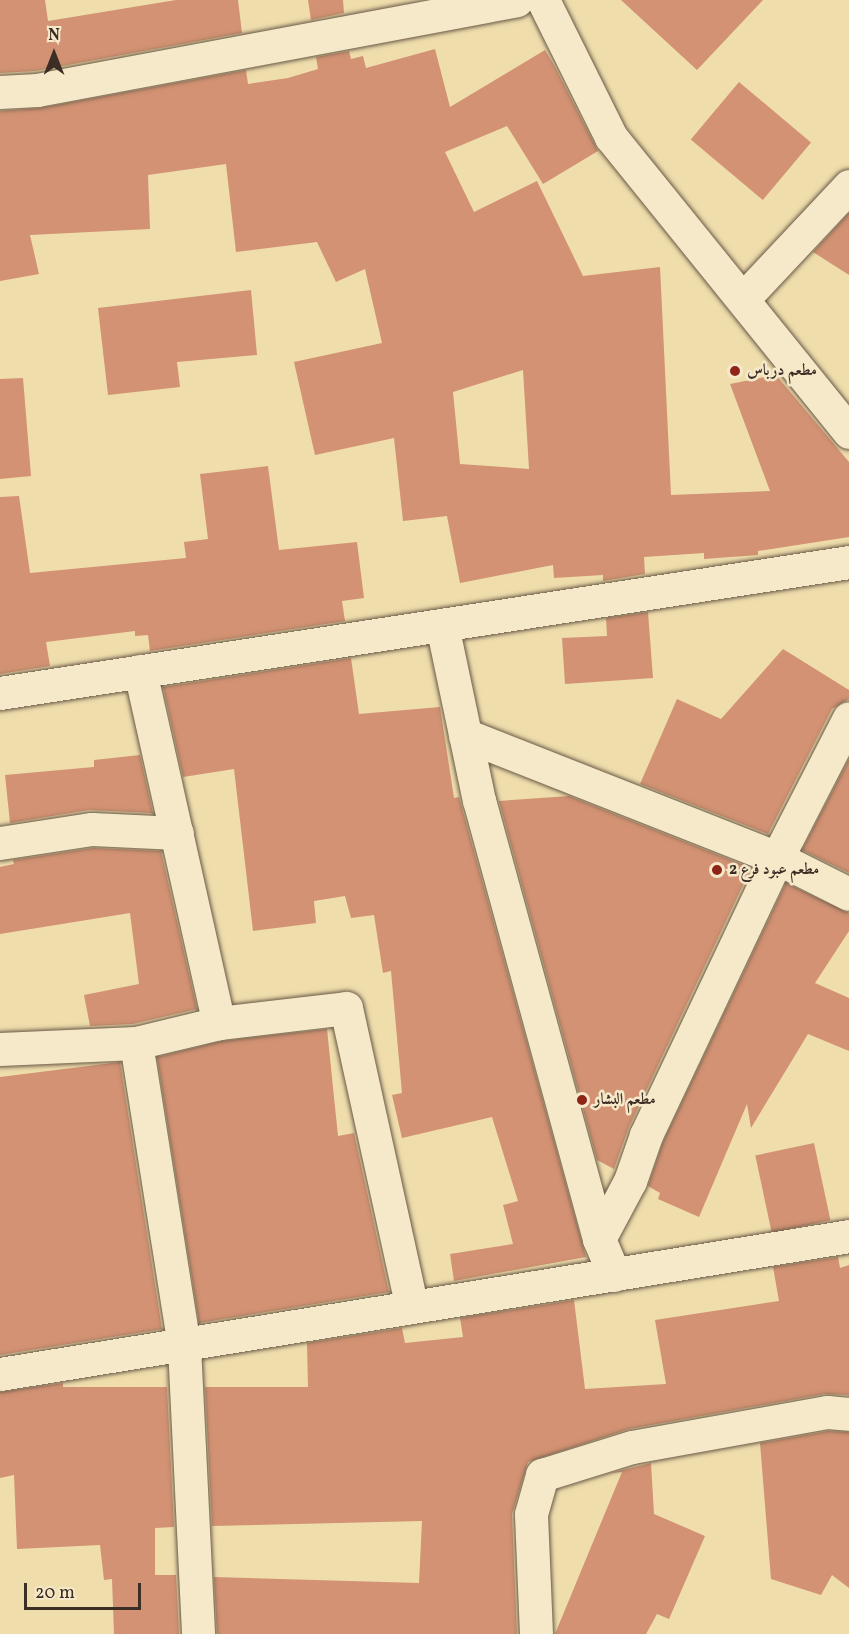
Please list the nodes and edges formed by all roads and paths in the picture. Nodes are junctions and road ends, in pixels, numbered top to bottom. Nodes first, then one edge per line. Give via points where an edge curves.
1 (517, 0) edge
2 (543, 0) edge
3 (0, 92) edge
4 (849, 186) edge
5 (743, 299) junction
6 (818, 390) junction
7 (849, 413) edge
8 (849, 432) edge
9 (849, 562) edge
10 (442, 625) junction
11 (140, 671) junction
12 (0, 693) edge
13 (849, 718) edge
14 (465, 735) junction
15 (177, 833) junction
16 (0, 843) edge
17 (777, 858) junction
18 (849, 894) edge
19 (219, 1023) junction
20 (135, 1042) junction
21 (0, 1049) edge
22 (849, 1236) edge
23 (599, 1239) junction
24 (614, 1275) junction
25 (412, 1307) junction
26 (184, 1346) junction
27 (0, 1374) edge
28 (849, 1414) edge
29 (198, 1634) edge
30 (536, 1634) edge

1 - 3 street via 37,90
2 - 5 street via 611,138
4 - 5 street
5 - 6 street
6 - 7 street
6 - 8 street
9 - 10 street
10 - 11 street
10 - 14 street
11 - 12 street
11 - 15 street
13 - 17 street
14 - 17 street
14 - 23 street via 479,800
15 - 16 street via 92,829
15 - 19 street
17 - 18 street
17 - 23 street via 646,1135 630,1180
19 - 20 street
19 - 25 street via 346,1008
20 - 21 street
20 - 26 street
22 - 24 street
23 - 24 street
24 - 25 street
25 - 26 street
26 - 27 street
26 - 29 street
28 - 30 street via 827,1413 632,1448 542,1475 531,1514

